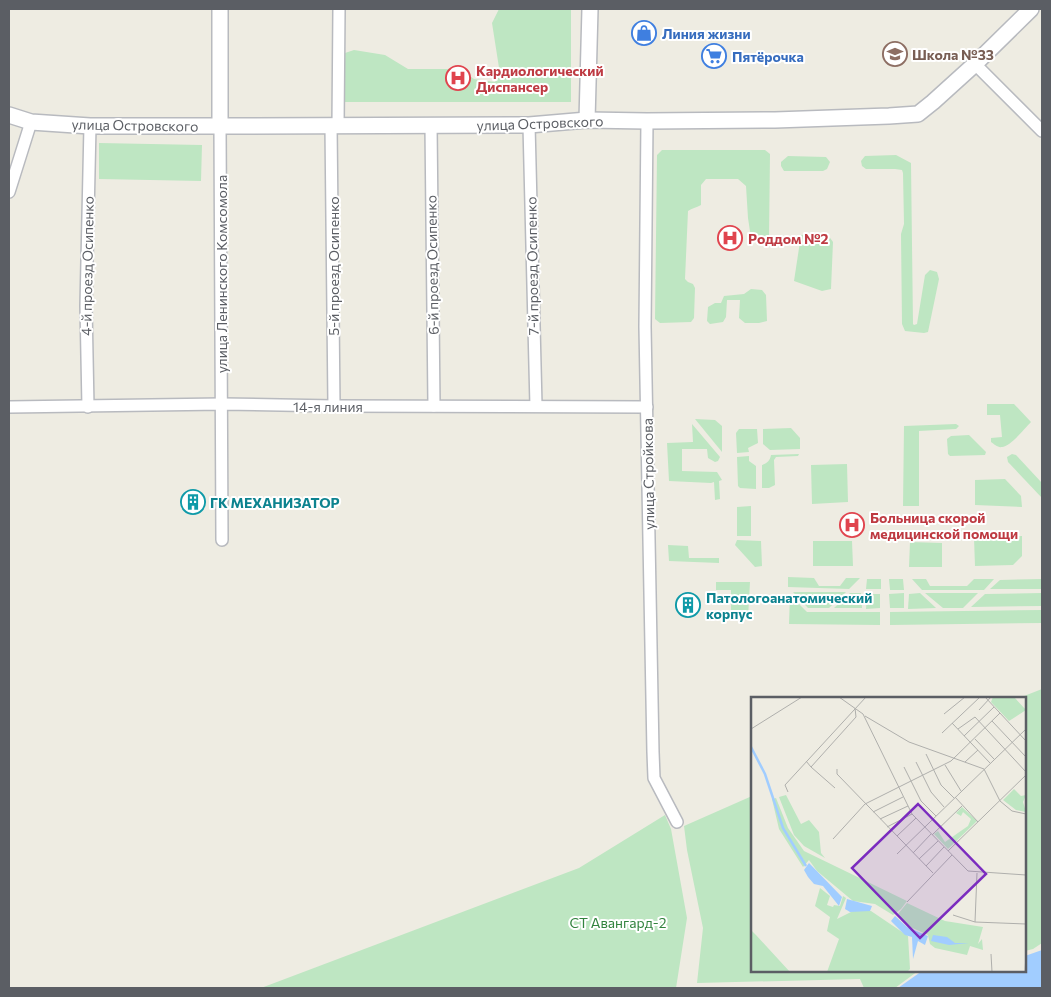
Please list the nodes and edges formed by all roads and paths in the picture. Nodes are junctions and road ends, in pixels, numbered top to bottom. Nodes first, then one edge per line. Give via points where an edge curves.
1 (220, 9) edge
2 (339, 9) edge
3 (590, 9) edge
4 (1031, 9) edge
5 (975, 64) junction
6 (9, 116) edge
7 (587, 120) junction
8 (647, 121) junction
9 (31, 122) junction
10 (335, 125) junction
11 (431, 125) junction
12 (529, 125) junction
13 (90, 126) junction
14 (220, 126) junction
15 (1042, 131) edge
16 (9, 192) edge
17 (222, 404) junction
18 (334, 406) junction
19 (434, 406) junction
20 (536, 406) junction
21 (9, 407) edge
22 (88, 407) junction
23 (647, 407) junction
24 (222, 540) dead end
25 (676, 822) dead end

1 - 14 street, улица Ленинского Комсомола
2 - 10 street, 5-й проезд Осипенко
3 - 7 street
4 - 5 street, улица Островского
5 - 8 street, улица Островского via 918,114
5 - 15 street
6 - 9 street, улица Островского
7 - 8 street, улица Островского
7 - 12 street, улица Островского
8 - 23 street, улица Стройкова
9 - 13 street, улица Островского
9 - 16 street
10 - 11 street, улица Островского
10 - 14 street, улица Островского
10 - 18 street, 5-й проезд Осипенко
11 - 12 street, улица Островского
11 - 19 street, 6-й проезд Осипенко
12 - 20 street, 7-й проезд Осипенко
13 - 14 street, улица Островского
13 - 22 street, 4-й проезд Осипенко via 86,306
14 - 17 street, улица Ленинского Комсомола
17 - 18 street, 14-я линия
17 - 22 street, 14-я линия
17 - 24 street, улица Ленинского Комсомола
18 - 19 street, 14-я линия
19 - 20 street, 14-я линия
20 - 23 street, 14-я линия
21 - 22 street, 14-я линия
23 - 25 street, улица Стройкова via 654,778

